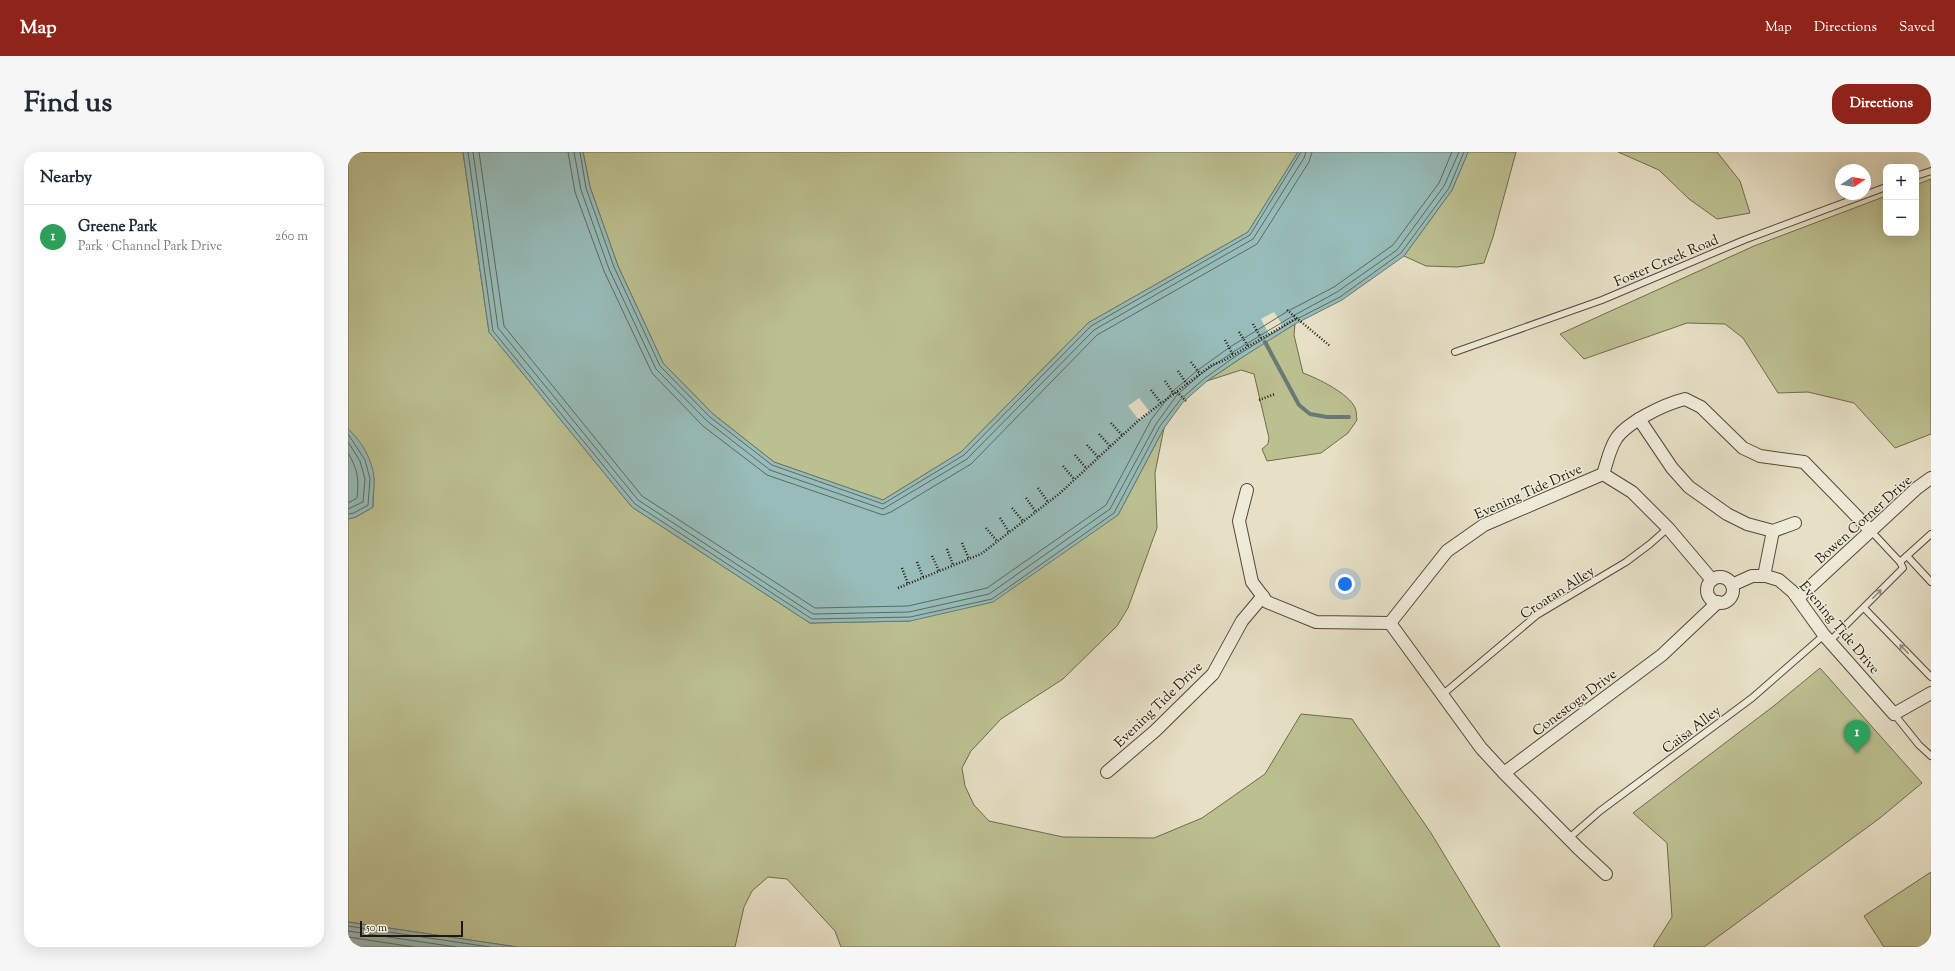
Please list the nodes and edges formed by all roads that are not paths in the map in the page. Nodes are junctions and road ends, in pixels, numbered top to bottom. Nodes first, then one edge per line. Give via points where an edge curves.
1 (1931, 172) edge
2 (1919, 175) edge
3 (1883, 188) edge
4 (1455, 352) dead end
5 (1639, 419) junction
6 (1603, 474) junction
7 (1931, 478) edge
8 (1247, 490) dead end
9 (1795, 524) dead end
10 (1668, 528) junction
11 (1773, 531) junction
12 (1871, 531) junction
13 (1931, 534) edge
14 (1907, 556) junction
15 (1900, 562) junction
16 (1764, 576) junction
17 (1712, 580) junction
18 (1931, 582) edge
19 (1732, 585) junction
20 (1262, 596) junction
21 (1798, 598) junction
22 (1718, 602) junction
23 (1864, 608) junction
24 (1390, 623) junction
25 (1827, 638) junction
26 (1931, 677) edge
27 (1931, 693) edge
28 (1442, 695) junction
29 (1894, 714) junction
30 (1931, 756) edge
31 (1108, 772) dead end
32 (1504, 773) junction
33 (1568, 838) junction
34 (1606, 874) dead end

1 - 2 lane
3 - 4 lane, Foster Creek Road via 1744,240 1602,300
5 - 6 street via 1616,438
5 - 11 street via 1672,468 1689,487 1727,514 1747,524
5 - 12 street via 1685,399 1701,406 1743,448 1760,456 1804,462
6 - 10 street, Evening Tide Drive via 1632,492
6 - 24 street, Evening Tide Drive via 1484,524 1447,551
7 - 12 street, Bowen Corner Drive
8 - 20 street via 1238,521 1252,582
9 - 11 street
10 - 17 street, Evening Tide Drive
10 - 28 lane, Croatan Alley via 1626,562 1538,615
11 - 16 street
12 - 15 lane
12 - 21 street, Bowen Corner Drive
13 - 14 lane
14 - 15 lane
14 - 18 lane
23 -> 15 lane, Caisa Alley via 1903,568
16 - 19 street via 1752,576
16 - 21 street, Evening Tide Drive via 1779,580
17 - 19 street via 1724,577
17 - 22 street via 1708,586 1708,595
19 - 22 street via 1734,591 1730,599
20 - 24 street via 1267,602 1316,622
20 - 31 street, Evening Tide Drive via 1242,621 1213,674 1155,731
21 - 25 street, Evening Tide Drive
22 - 32 street, Conestoga Drive via 1662,655
23 - 25 lane, Caisa Alley
26 -> 23 lane
24 - 28 street
25 - 29 street, Evening Tide Drive
25 - 33 lane, Caisa Alley
27 - 29 street
28 - 32 street via 1481,748
29 - 30 lane
32 - 33 street
33 - 34 street

